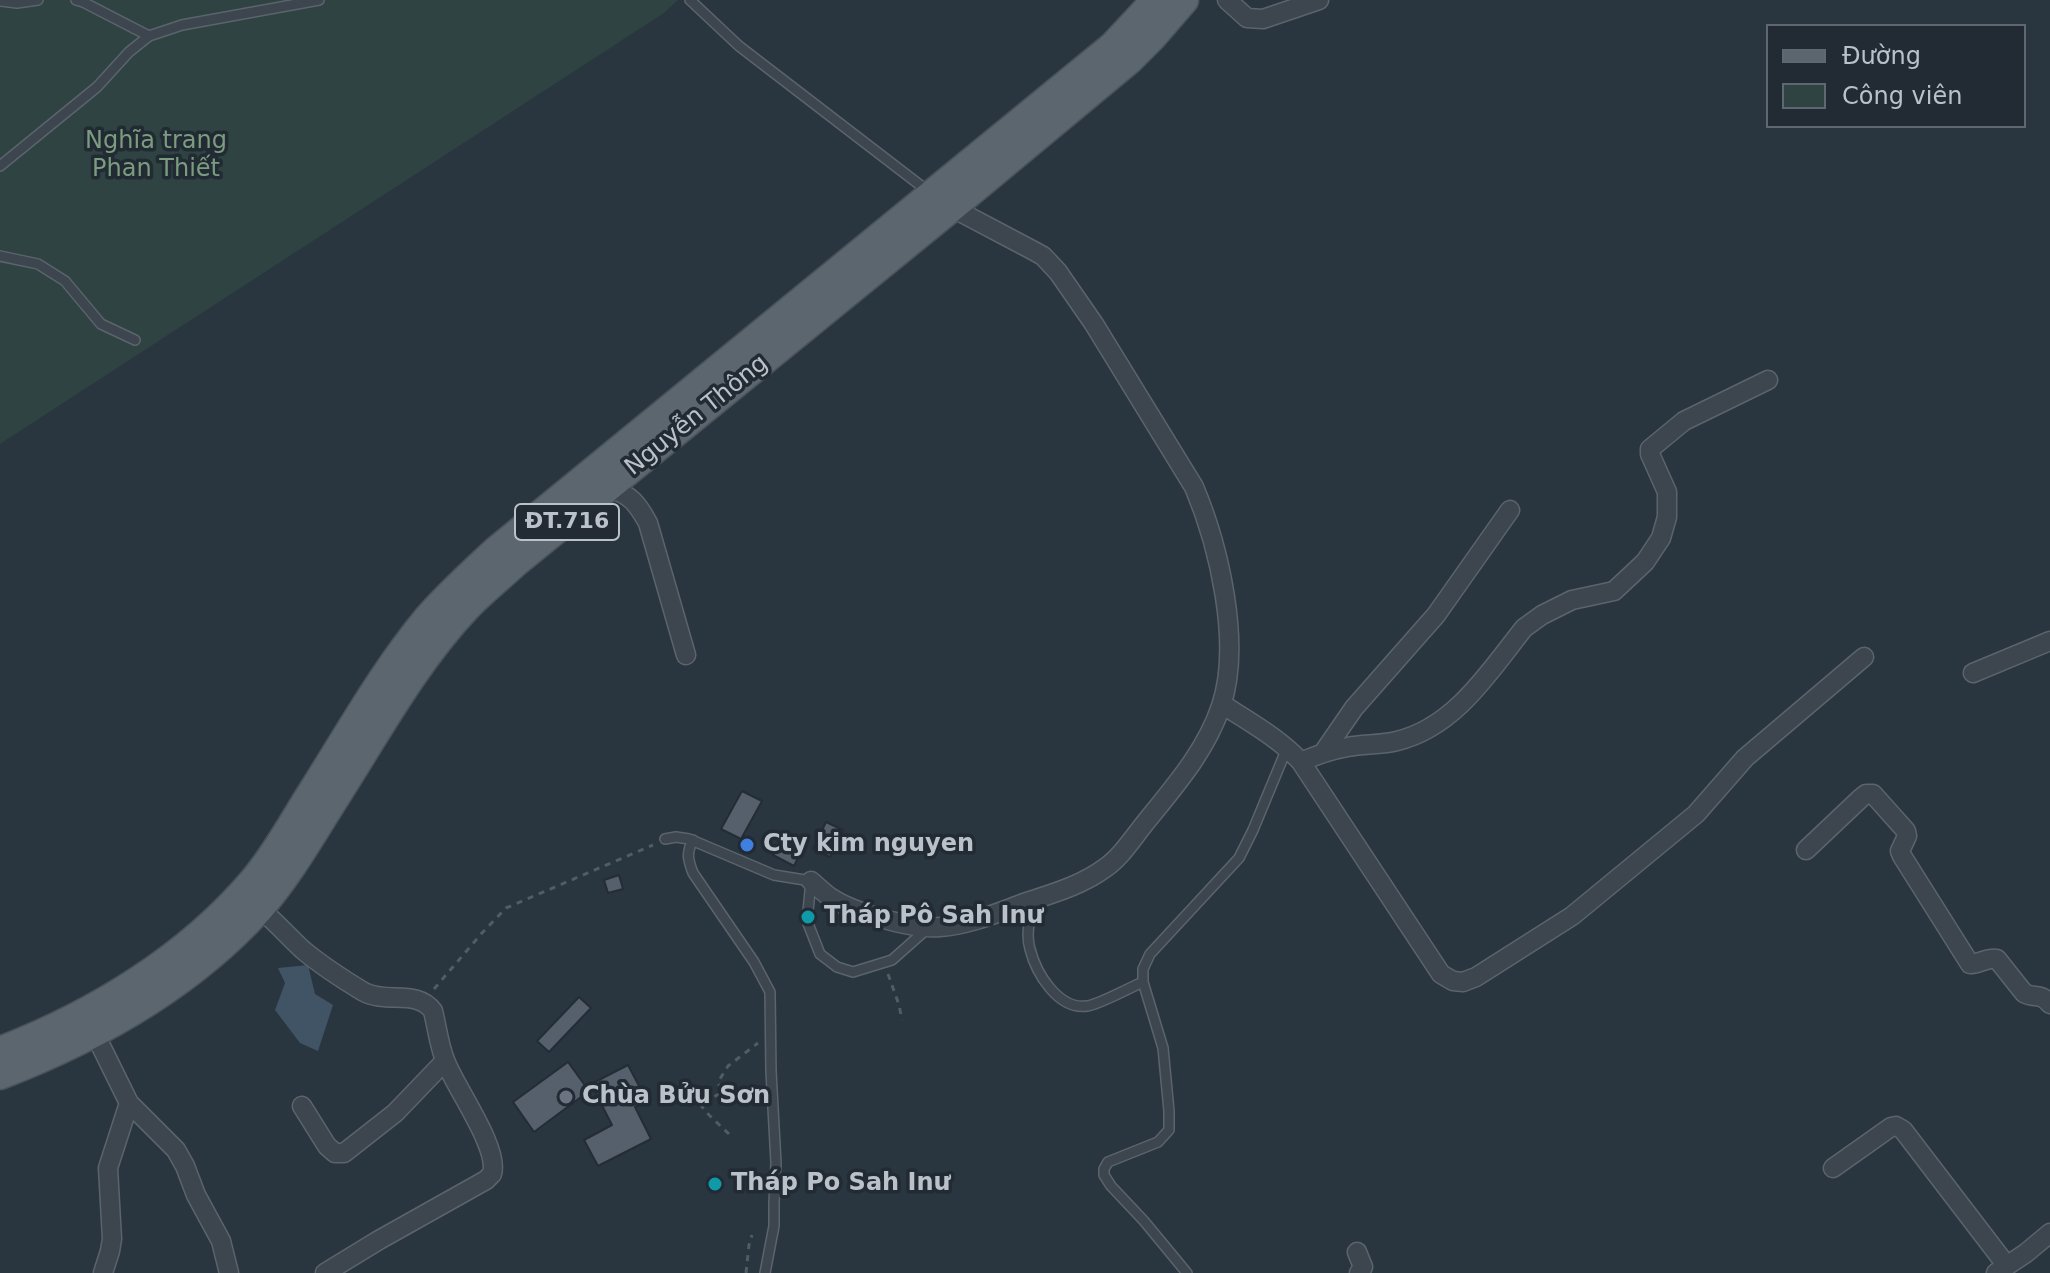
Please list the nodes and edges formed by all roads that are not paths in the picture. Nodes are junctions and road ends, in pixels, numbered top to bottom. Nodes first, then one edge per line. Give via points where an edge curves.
1 (38, 0) edge
2 (76, 0) edge
3 (319, 0) edge
4 (690, 0) edge
5 (1156, 0) edge
6 (1184, 0) edge
7 (1227, 0) edge
8 (1319, 0) edge
9 (0, 1) edge
10 (149, 36) junction
11 (0, 166) edge
12 (941, 201) junction
13 (0, 256) edge
14 (135, 340) dead end
15 (1768, 380) dead end
16 (609, 488) junction
17 (1510, 510) dead end
18 (2050, 641) edge
19 (686, 655) dead end
20 (1864, 657) dead end
21 (1973, 673) dead end
22 (1222, 704) junction
23 (1287, 748) junction
24 (1323, 753) junction
25 (1301, 762) junction
26 (665, 839) road end
27 (693, 840) junction
28 (1806, 850) dead end
29 (811, 881) junction
30 (1034, 900) junction
31 (250, 902) junction
32 (928, 928) junction
33 (1143, 982) junction
34 (2050, 1004) edge
35 (95, 1034) junction
36 (0, 1051) edge
37 (445, 1061) junction
38 (0, 1075) edge
39 (129, 1103) junction
40 (302, 1106) dead end
41 (1833, 1168) dead end
42 (2050, 1233) edge
43 (1357, 1252) dead end
44 (2002, 1269) edge
45 (103, 1273) edge
46 (229, 1273) edge
47 (325, 1273) edge
48 (765, 1273) edge
49 (1187, 1273) edge
50 (1359, 1273) edge

1 - 9 lane
2 - 10 lane
3 - 10 lane
4 - 12 lane via 739,46
5 - 12 main road, Nguyễn Thông / ĐT.716 via 1113,46
6 - 12 main road, Nguyễn Thông / ĐT.716 via 1129,60
7 - 8 street via 1247,18 1263,19
10 - 11 lane via 97,87
12 - 16 main road, Nguyễn Thông / ĐT.716
12 - 22 street via 1043,256 1058,272 1194,487 1205,512 1227,614 1229,659
12 - 31 main road, Nguyễn Thông / ĐT.716 via 497,550 449,595 397,661 265,865
13 - 14 lane via 38,264 65,281 101,324
15 - 24 street via 1684,421 1650,449 1667,492 1664,532 1620,587 1572,600 1531,622 1470,695 1425,730 1398,741
16 - 19 street via 625,493 648,523
16 - 31 main road, Nguyễn Thông / ĐT.716 via 515,563 445,633 292,866
17 - 24 street via 1436,615 1354,708
18 - 21 street
20 - 25 street via 1745,758 1696,814 1603,892 1489,971 1463,982 1441,974
22 - 23 street
22 - 30 street via 1202,748 1122,852 1093,876
23 - 25 street
23 - 33 lane via 1239,858 1150,954
24 - 25 street
26 - 27 lane
27 - 29 lane via 774,875
27 - 48 lane via 687,859 693,873 770,992 776,1163 774,1226
28 - 34 street via 1861,798 1873,794 1906,831 1902,856 1970,964 1997,959 2024,993
29 - 32 street via 847,905
29 - 32 lane via 807,921 820,954 837,967 853,972 892,960
30 - 32 street
30 - 33 lane via 1029,947 1060,999 1088,1007
31 - 35 main road, Nguyễn Thông / ĐT.716 via 234,935 175,983
31 - 36 main road, Nguyễn Thông / ĐT.716 via 129,986
31 - 37 street via 312,958 365,992 423,1001 433,1011
33 - 49 lane via 1163,1048 1169,1130 1158,1142 1108,1162 1104,1175
35 - 38 main road, Nguyễn Thông / ĐT.716
35 - 39 street
37 - 40 street via 395,1113 344,1153 327,1146
37 - 47 street via 471,1107 493,1161 492,1174
39 - 45 street via 108,1168 112,1239
39 - 46 street via 176,1150 221,1241
41 - 44 street via 1891,1127 1903,1130
42 - 44 street
43 - 50 street via 1363,1267

